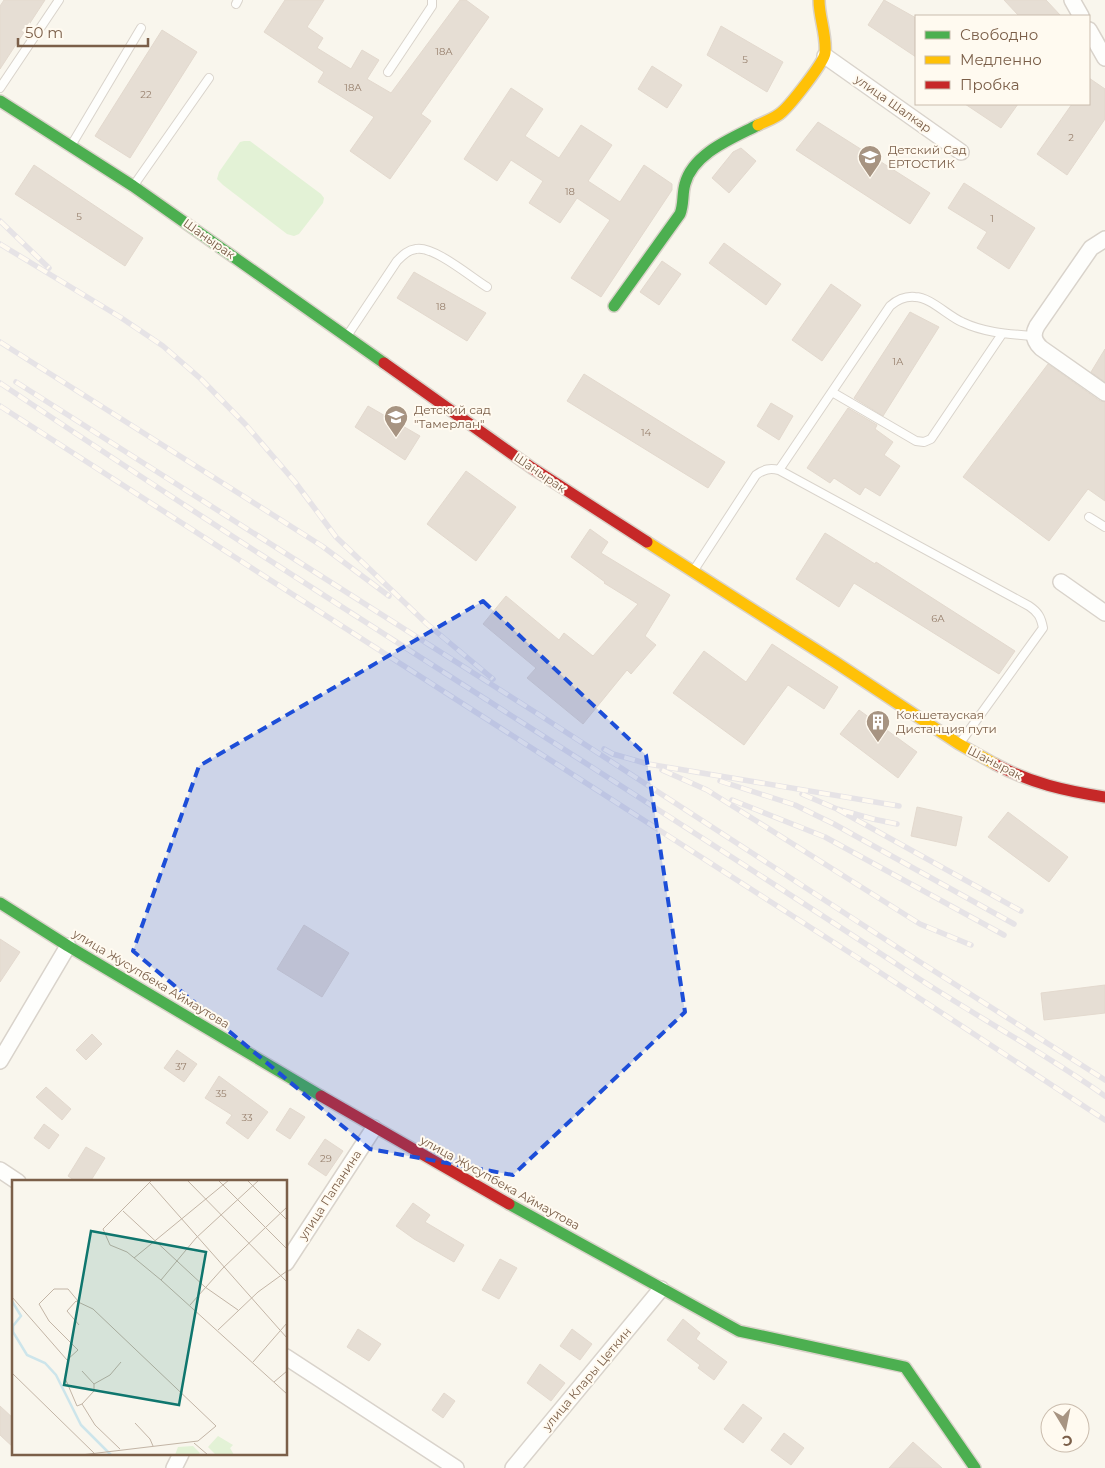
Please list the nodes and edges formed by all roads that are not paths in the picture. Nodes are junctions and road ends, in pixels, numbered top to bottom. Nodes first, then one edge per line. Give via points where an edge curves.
1 (59, 0) edge
2 (432, 0) edge
3 (820, 0) edge
4 (1072, 0) edge
5 (1080, 15) edge
6 (140, 28) dead end
7 (1090, 32) edge
8 (825, 56) junction
9 (1105, 58) edge
10 (388, 72) dead end
11 (210, 78) dead end
12 (0, 88) edge
13 (0, 101) edge
14 (71, 146) junction
15 (961, 152) dead end
16 (134, 186) junction
17 (1105, 239) edge
18 (487, 287) dead end
19 (614, 306) dead end
20 (1002, 334) junction
21 (1033, 336) junction
22 (346, 337) junction
23 (832, 392) junction
24 (1105, 393) edge
25 (779, 470) junction
26 (1089, 517) dead end
27 (1105, 528) edge
28 (693, 571) junction
29 (1061, 582) dead end
30 (1105, 612) edge
31 (959, 744) junction
32 (1105, 797) edge
33 (0, 903) edge
34 (68, 946) junction
35 (0, 1061) edge
36 (374, 1128) junction
37 (0, 1170) edge
38 (15, 1180) edge
39 (288, 1260) edge
40 (661, 1289) junction
41 (288, 1358) edge
42 (180, 1456) edge
43 (174, 1468) edge
44 (456, 1468) edge
45 (513, 1468) edge
46 (975, 1468) edge

1 - 12 lane
2 - 10 lane via 432,6
3 - 8 street via 818,13
4 - 5 street
6 - 14 lane
7 - 9 street
8 - 15 street, улица Шалкар
8 - 19 street via 781,113 709,151 694,167 685,183 680,214
11 - 16 lane
13 - 14 street, Шанырак
14 - 16 street, Шанырак
16 - 22 street, Шанырак
17 - 21 street via 1091,248
18 - 22 lane via 429,250 412,250 397,261
20 - 21 lane
20 - 23 lane via 962,322 923,298 915,296 898,300 890,306
20 - 23 lane via 927,441 916,441
21 - 24 street via 1041,348
22 - 28 street, Шанырак via 532,468
23 - 25 lane
25 - 28 lane via 767,469 756,475
25 - 31 lane via 1036,611 1043,628
26 - 27 lane
28 - 31 street, Шанырак
29 - 30 street
31 - 32 street, Шанырак via 1038,783 1065,792
33 - 34 street, улица Жусупбека Аймаутова
34 - 35 street
34 - 36 street, улица Жусупбека Аймаутова
36 - 39 street, улица Папанина
36 - 40 street, улица Жусупбека Аймаутова
37 - 38 street
40 - 45 street, улица Клары Цеткин
40 - 46 street, улица Жусупбека Аймаутова via 738,1331 905,1367
41 - 44 street
42 - 43 street

